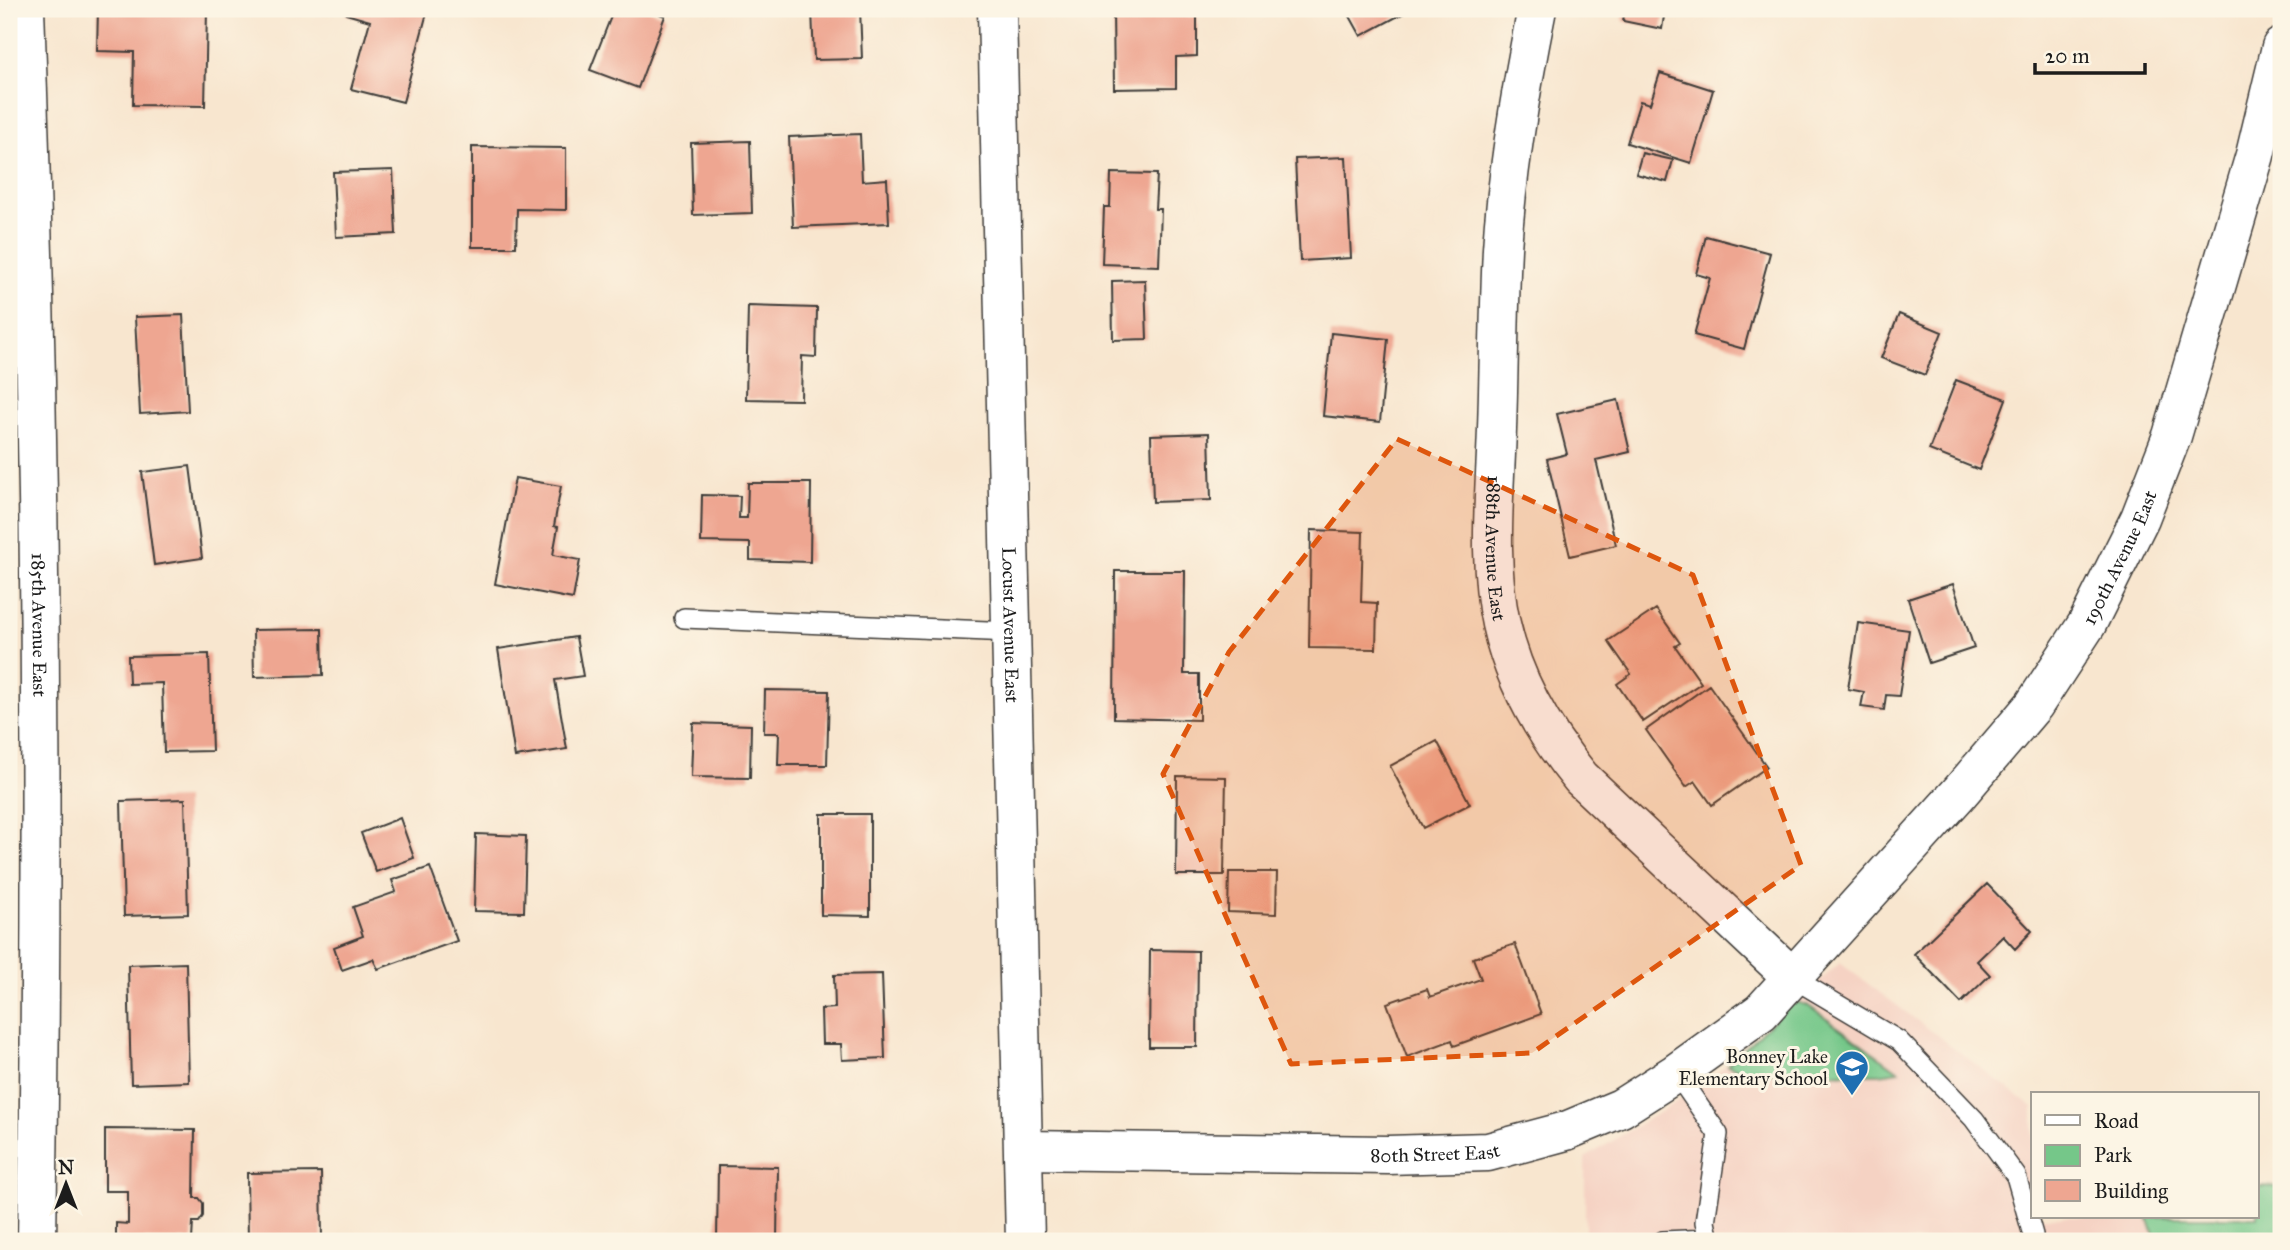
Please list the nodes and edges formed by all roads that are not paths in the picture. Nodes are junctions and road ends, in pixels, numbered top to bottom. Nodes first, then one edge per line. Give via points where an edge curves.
1 (25, 9) edge
2 (997, 9) edge
3 (1537, 9) edge
4 (2281, 47) edge
5 (684, 618) dead end
6 (1011, 632) junction
7 (1793, 978) junction
8 (1676, 1073) junction
9 (1024, 1150) junction
10 (2033, 1238) edge
11 (1709, 1240) edge
12 (37, 1241) edge
13 (1025, 1241) edge
14 (1663, 1241) edge

1 - 12 street, 185th Avenue East via 37,479 42,954
2 - 6 street, Locust Avenue East
3 - 7 street, 188th Avenue East via 1502,248 1492,565 1506,642 1531,706 1581,778
4 - 7 street, 190th Avenue East via 2255,155 2172,436 2140,518 2087,624 2034,705
5 - 6 lane
6 - 9 street, Locust Avenue East
7 - 8 street, 80th Street East via 1761,1012
7 - 10 lane via 1899,1041 1974,1119 2015,1176
8 - 9 street, 80th Street East via 1621,1108 1566,1131 1488,1152
8 - 11 lane via 1718,1134 1705,1222
9 - 13 street, Locust Avenue East
11 - 14 lane

